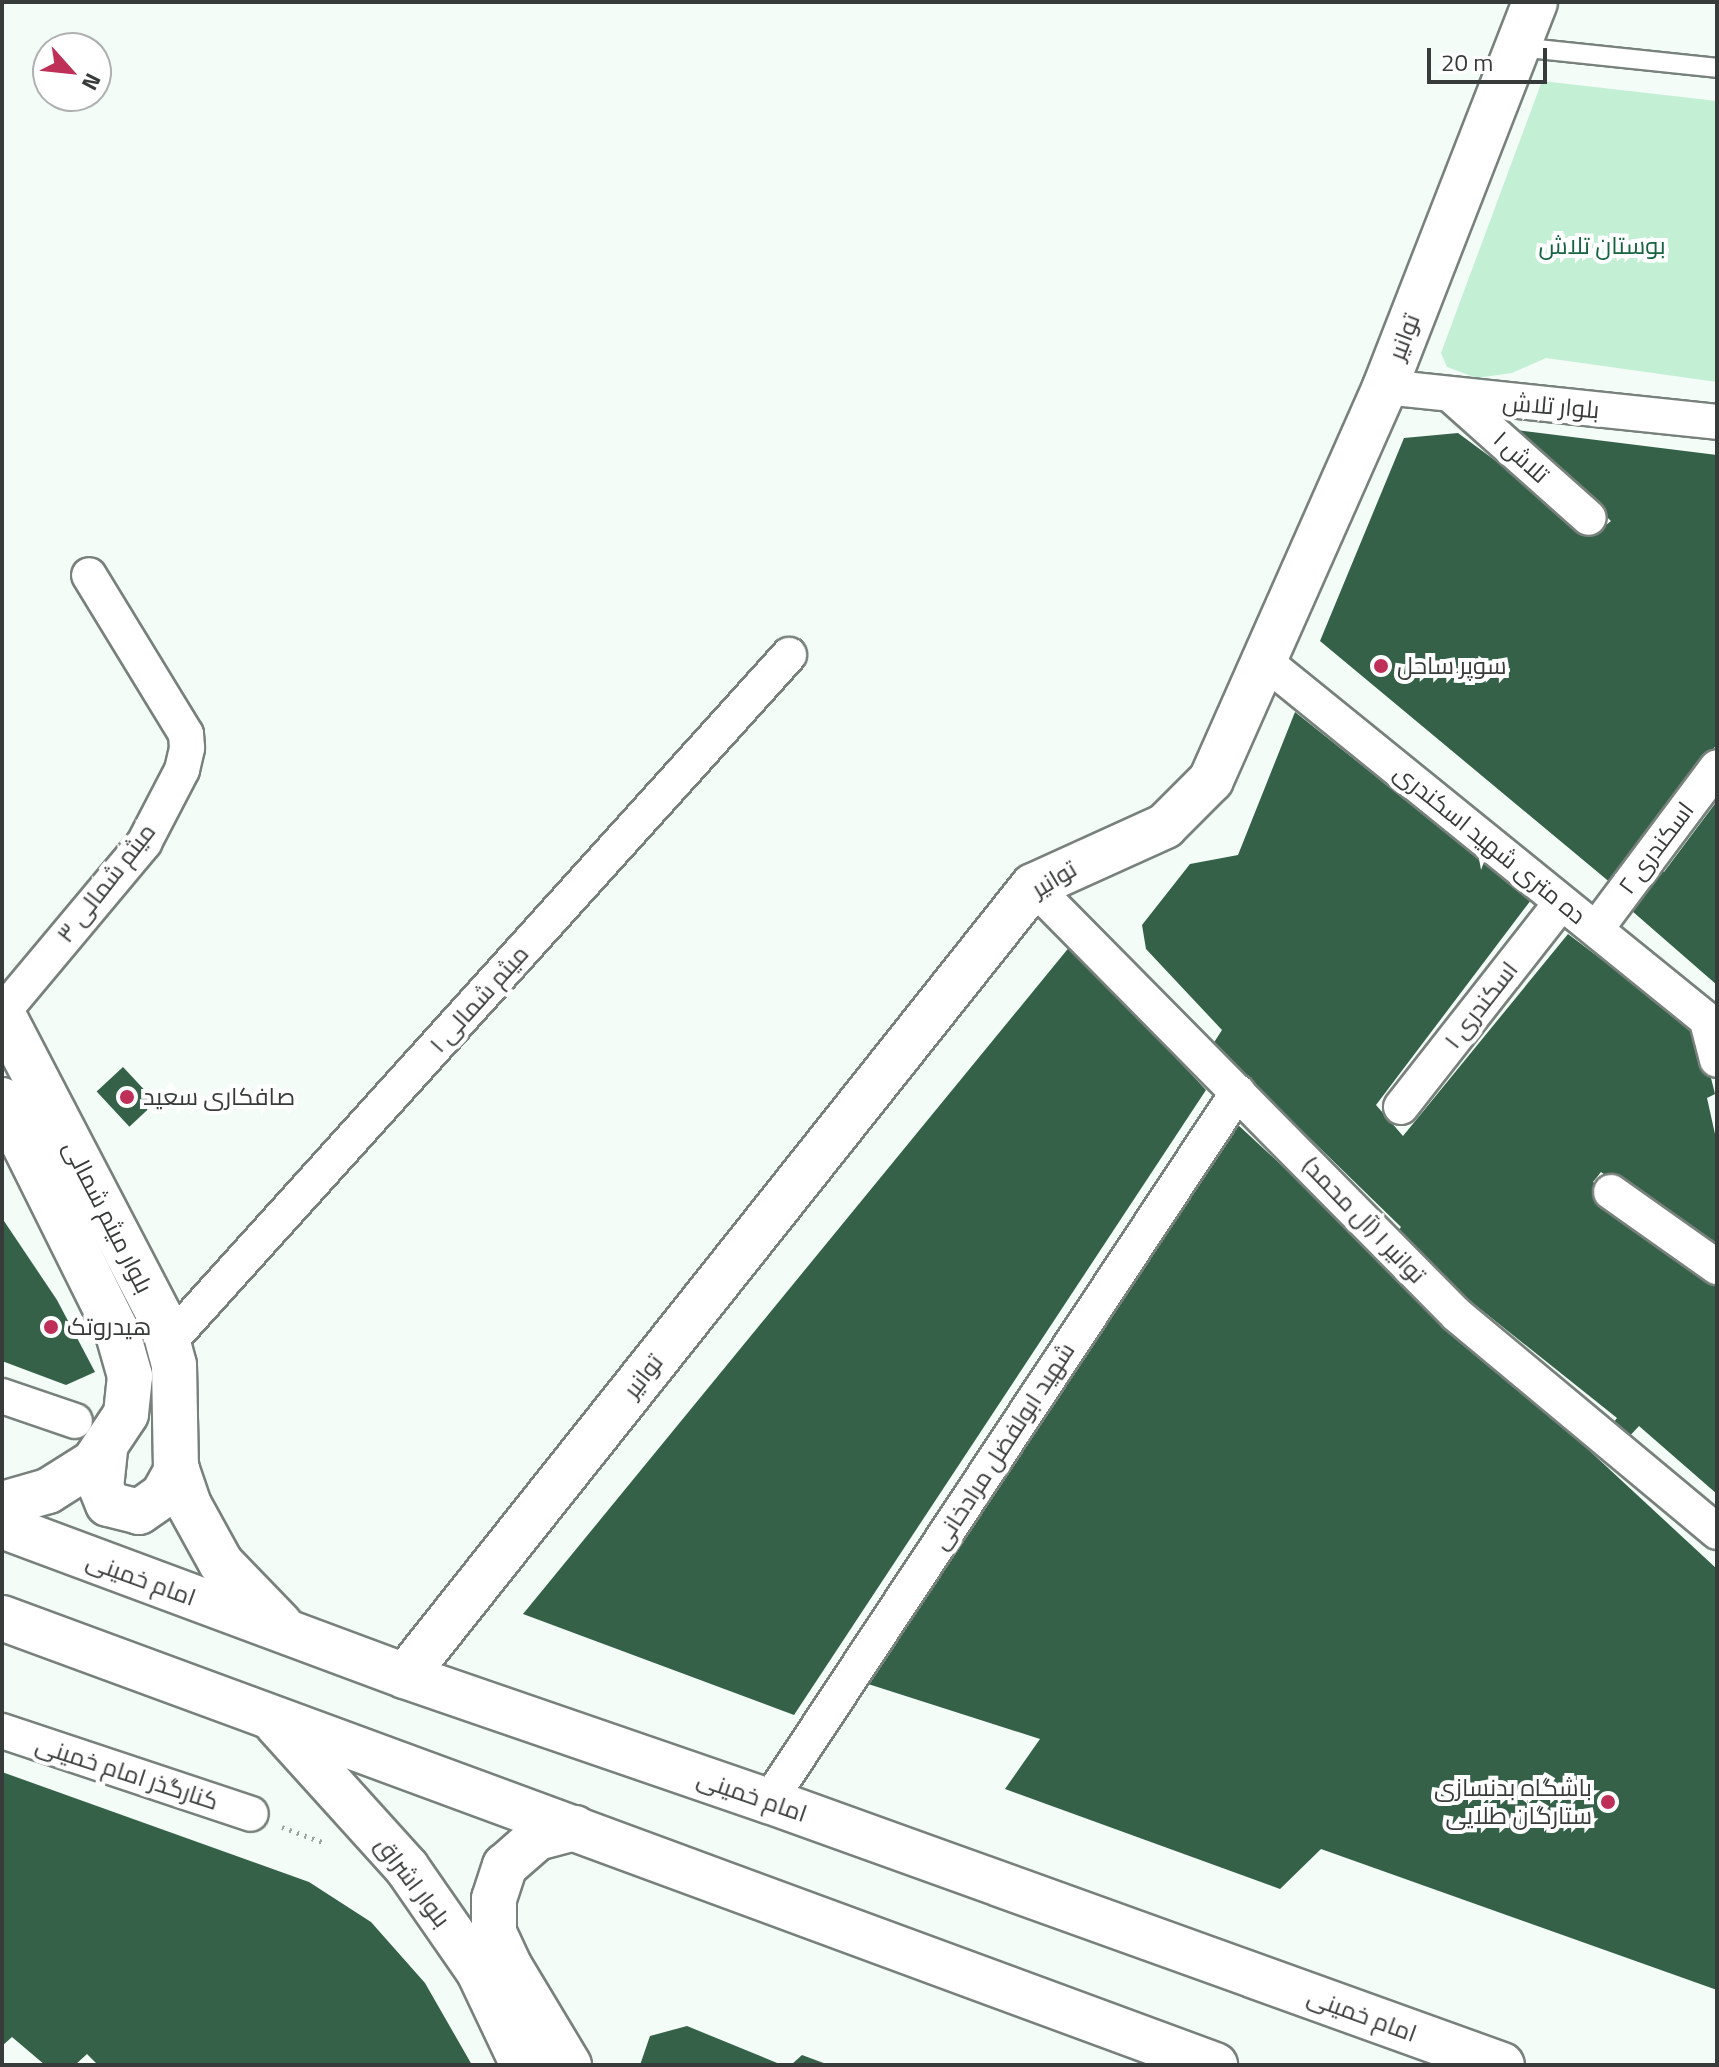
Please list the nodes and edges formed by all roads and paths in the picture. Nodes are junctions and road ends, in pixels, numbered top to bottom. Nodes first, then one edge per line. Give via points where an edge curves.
1 (1535, 2) edge
2 (1518, 47) junction
3 (1717, 68) edge
4 (1385, 387) junction
5 (1452, 396) junction
6 (1717, 422) edge
7 (1589, 518) dead end
8 (89, 575) dead end
9 (789, 655) dead end
10 (1263, 660) junction
11 (1717, 767) edge
12 (1033, 886) junction
13 (1561, 903) junction
14 (1596, 929) junction
15 (2, 1013) edge
16 (1712, 1024) edge
17 (1717, 1060) edge
18 (1238, 1092) junction
19 (2, 1100) edge
20 (1401, 1107) dead end
21 (1611, 1192) dead end
22 (1717, 1267) edge
23 (168, 1343) junction
24 (2, 1396) edge
25 (90, 1436) junction
26 (177, 1470) junction
27 (2, 1504) edge
28 (2, 1526) edge
29 (1717, 1532) edge
30 (2, 1618) edge
31 (290, 1634) junction
32 (405, 1676) junction
33 (273, 1720) junction
34 (2, 1731) edge
35 (769, 1801) junction
36 (251, 1814) dead end
37 (575, 1828) junction
38 (523, 2065) edge
39 (569, 2065) edge
40 (1215, 2065) edge
41 (1502, 2065) edge

1 - 2 main road, توانیر
2 - 3 lane
2 - 4 main road, توانیر
4 - 5 street, بلوار تلاش
4 - 10 main road, توانیر
5 - 6 street, بلوار تلاش
5 - 7 street, تلاش ۱
8 - 15 street, میثم شمالی ۳ via 186,734 187,748 182,770 144,843
9 - 23 street, میثم شمالی ۱
10 - 12 main road, توانیر via 1211,780 1165,826
10 - 13 street, ده متری شهید اسکندری
11 - 14 street, اسکندری ۲
12 - 18 street, توانیر ۱ (آل محمد)
12 - 32 main road, توانیر
13 - 14 street, ده متری شهید اسکندری
13 - 20 street, اسکندری ۱
14 - 16 street, ده متری شهید اسکندری
15 - 23 main road, بلوار میثم شمالی via 162,1320
16 - 17 street
18 - 29 street, توانیر ۱ (آل محمد) via 1457,1315
18 - 35 street, شهید ابولفضل مرادخانی
19 - 25 main road, بلوار میثم شمالی via 118,1334 130,1376 126,1414
21 - 22 street
23 - 26 main road, بلوار میثم شمالی via 174,1365
24 - 25 street
25 - 26 main road via 108,1504 139,1512 163,1495
25 - 27 main road, بلوار میثم شمالی via 48,1491
26 - 31 main road, بلوار میثم شمالی via 205,1539 221,1563
28 - 31 main road, امام خمینی
30 - 33 main road
31 - 32 main road, امام خمینی
32 - 35 main road, امام خمینی
33 - 37 main road
33 - 38 main road, بلوار اشراق via 407,1868 479,1972
34 - 36 street, کنارگذر امام خمینی
35 - 41 main road, امام خمینی
37 - 39 main road via 537,1838 505,1866 494,1899 494,1933
37 - 40 main road

